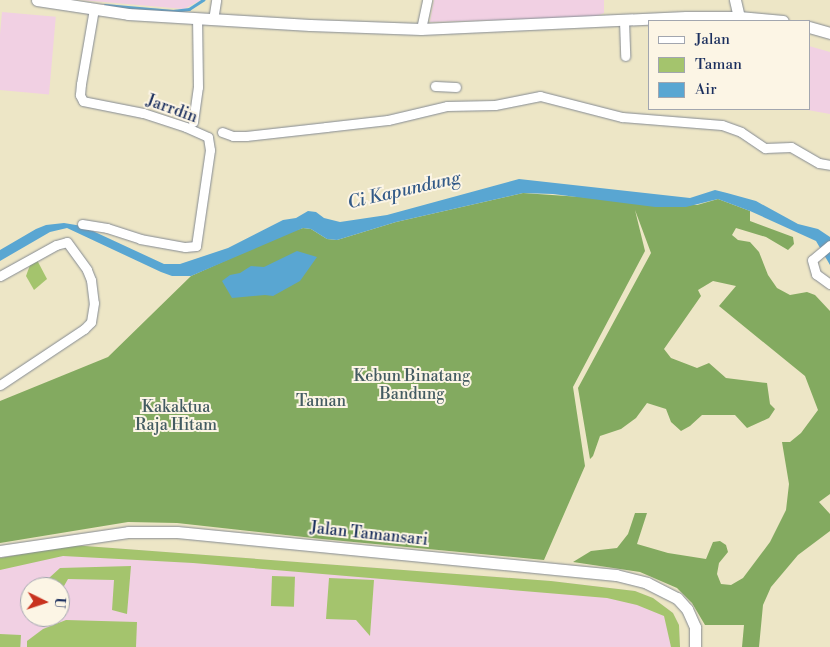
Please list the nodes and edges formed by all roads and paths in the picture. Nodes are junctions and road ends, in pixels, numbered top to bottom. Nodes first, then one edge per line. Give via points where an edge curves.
1 (37, 0) edge
2 (216, 0) edge
3 (427, 0) edge
4 (735, 0) edge
5 (94, 9) junction
6 (739, 17) junction
7 (197, 18) junction
8 (686, 19) edge
9 (213, 20) junction
10 (624, 20) junction
11 (772, 20) edge
12 (810, 27) edge
13 (422, 29) junction
14 (830, 33) edge
15 (625, 56) dead end
16 (436, 86) dead end
17 (447, 106) junction
18 (193, 122) dead end
19 (222, 132) dead end
20 (830, 165) edge
21 (82, 224) dead end
22 (830, 246) edge
23 (0, 276) edge
24 (830, 284) edge
25 (0, 385) edge
26 (0, 551) edge
27 (695, 647) edge

1 - 5 main road
2 - 9 street
3 - 13 street
4 - 6 main road
5 - 7 main road
5 - 21 street, Jarrdin via 81,84 83,101 143,113 186,127 208,137 210,150 196,246 140,239
6 - 8 main road
6 - 11 main road
7 - 9 main road
7 - 18 street via 198,87
8 - 10 main road
9 - 13 main road
10 - 13 main road
10 - 15 street
12 - 14 main road
16 - 17 street via 451,87
17 - 19 street via 388,120 326,128 246,136
17 - 20 street via 495,105 548,97 622,117 722,125 741,132 765,148 791,147 819,163
22 - 24 street via 812,260 816,274
23 - 25 street via 67,242 87,270 94,303 91,322 84,329
26 - 27 main road, Jalan Tamansari via 128,532 177,532 616,575 647,583 678,598 696,627

